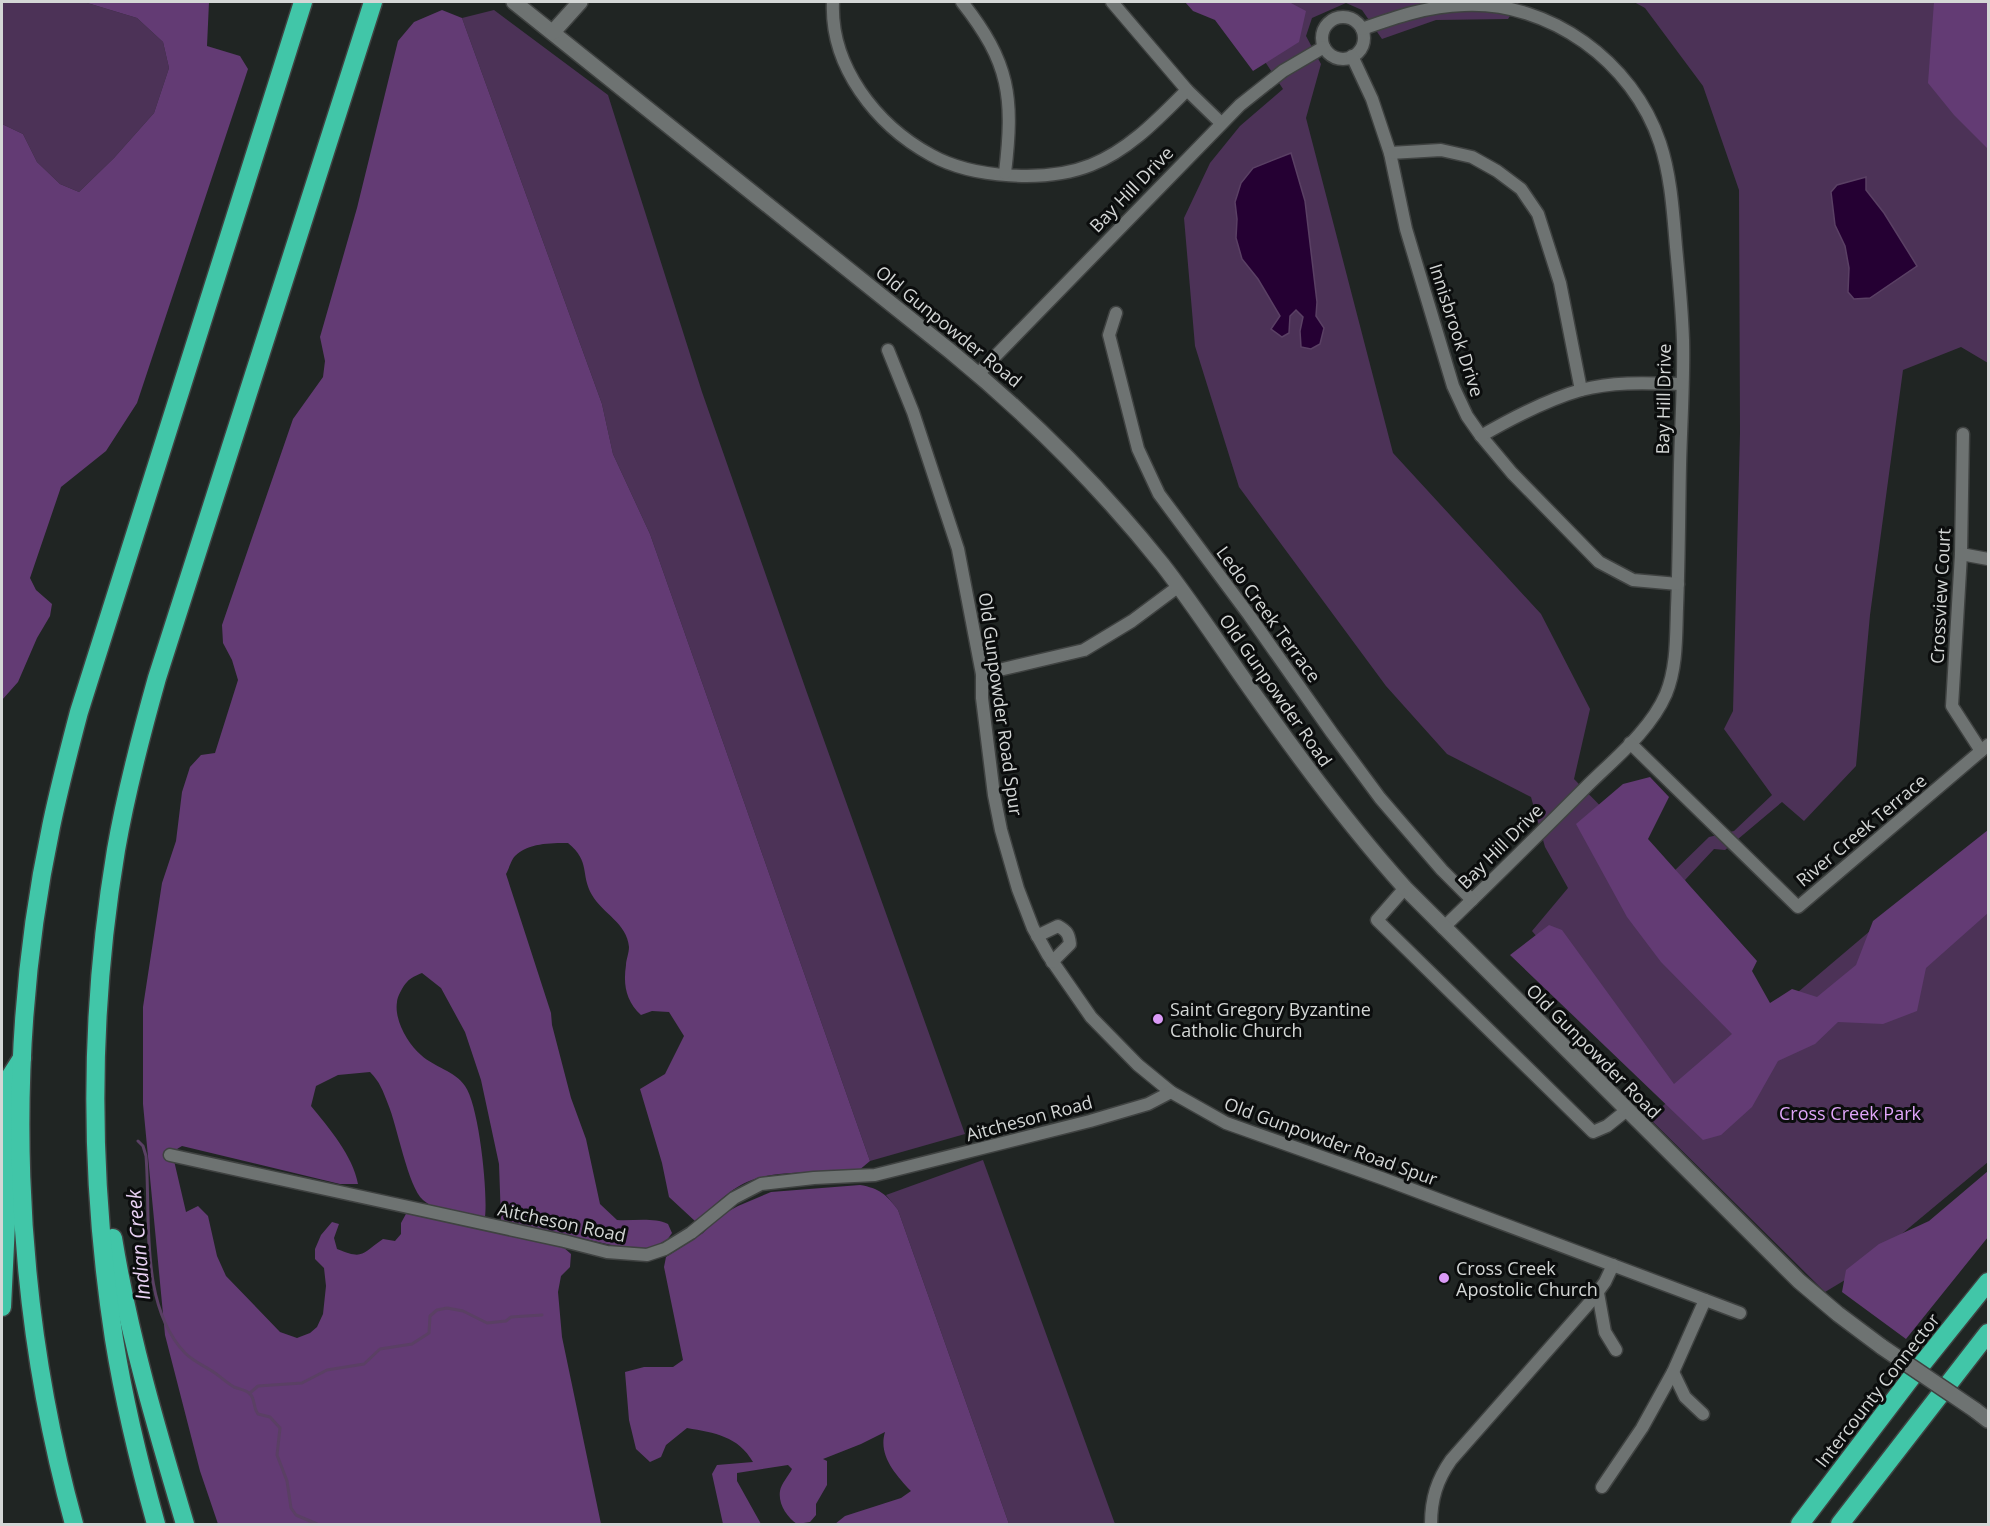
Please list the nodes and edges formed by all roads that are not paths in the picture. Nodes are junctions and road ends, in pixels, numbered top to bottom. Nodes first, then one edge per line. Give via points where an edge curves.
1 (303, 2) edge
2 (373, 2) edge
3 (514, 2) edge
4 (580, 2) edge
5 (832, 2) edge
6 (962, 2) edge
7 (1112, 2) edge
8 (1362, 29) junction
9 (553, 32) junction
10 (1324, 46) junction
11 (1352, 56) junction
12 (1187, 90) junction
13 (1221, 123) junction
14 (1390, 153) junction
15 (1005, 173) junction
16 (1116, 313) dead end
17 (888, 350) dead end
18 (978, 374) junction
19 (1682, 384) junction
20 (1581, 390) junction
21 (1963, 434) dead end
22 (1481, 436) junction
23 (1960, 554) junction
24 (1988, 559) edge
25 (1678, 584) junction
26 (1179, 586) junction
27 (982, 674) junction
28 (1630, 743) junction
29 (1985, 748) edge
30 (1405, 888) junction
31 (1472, 900) junction
32 (1443, 928) junction
33 (1038, 936) junction
34 (1052, 963) junction
35 (22, 1057) junction
36 (96, 1078) junction
37 (1172, 1092) junction
38 (1627, 1110) junction
39 (170, 1155) dead end
40 (1613, 1265) junction
41 (1989, 1282) edge
42 (1598, 1293) junction
43 (1705, 1299) junction
44 (2, 1307) edge
45 (1740, 1312) dead end
46 (1989, 1333) edge
47 (1616, 1350) dead end
48 (1673, 1372) junction
49 (1703, 1414) dead end
50 (1989, 1420) edge
51 (1602, 1487) dead end
52 (74, 1524) edge
53 (156, 1524) edge
54 (185, 1524) edge
55 (1431, 1524) edge
56 (1800, 1524) edge
57 (1840, 1524) edge

1 - 35 highway via 71,743 40,886
2 - 36 highway via 143,730 108,904
3 - 9 main road, Old Gunpowder Road
4 - 9 main road
5 - 15 street via 833,28 842,60 861,93 885,120 939,159 966,169
6 - 15 street via 991,43 1004,73 1009,95
7 - 12 street
8 - 10 street via 1347,17 1334,19 1324,28
8 - 11 street via 1361,48
8 - 19 street, Bay Hill Drive via 1427,9 1497,6 1560,27 1609,62 1644,108 1666,166 1681,309
9 - 18 main road, Old Gunpowder Road
10 - 11 street via 1339,58
10 - 13 street, Bay Hill Drive via 1263,86
11 - 14 street, Innisbrook Drive
12 - 13 street
12 - 15 street via 1149,128 1110,156 1088,166 1046,174
13 - 18 street, Bay Hill Drive
14 - 20 street via 1440,150 1472,157 1521,189 1539,214 1560,283
14 - 22 street, Innisbrook Drive via 1406,229 1453,386
16 - 31 street, Ledo Creek Terrace via 1109,335 1138,449 1159,494 1375,791
17 - 27 street, Old Gunpowder Road Spur via 913,412 958,549
18 - 26 main road, Old Gunpowder Road via 1085,475
19 - 20 street via 1629,383
19 - 25 street, Bay Hill Drive
20 - 22 street via 1534,408
21 - 23 street, Crossview Court
22 - 25 street, Innisbrook Drive via 1599,562 1633,579
23 - 24 street
23 - 29 street, Crossview Court via 1953,706
25 - 28 street, Bay Hill Drive via 1672,677 1658,709
26 - 27 street via 1084,650
26 - 30 main road, Old Gunpowder Road via 1317,783
27 - 33 street, Old Gunpowder Road Spur via 1001,830 1018,889
28 - 29 street, River Creek Terrace via 1798,907
28 - 31 street, Bay Hill Drive
30 - 32 main road, Old Gunpowder Road
30 - 38 street via 1377,920 1593,1132
31 - 32 street, Bay Hill Drive
32 - 38 main road, Old Gunpowder Road
33 - 34 street, Old Gunpowder Road Spur
33 - 34 street via 1058,927 1069,936 1070,944
34 - 37 street, Old Gunpowder Road Spur via 1108,1036
35 - 44 highway via 8,1080
35 - 52 highway via 22,1181 28,1283 51,1427
36 - 53 highway via 99,1203 114,1338
36 - 54 highway via 107,1202 121,1282 150,1407
37 - 39 street, Aitcheson Road via 1148,1104 1090,1121 875,1175 761,1184 734,1198 692,1233 647,1255 607,1252
37 - 40 street, Old Gunpowder Road Spur via 1226,1123
38 - 50 main road, Old Gunpowder Road, bridge via 1799,1281 1882,1347
40 - 42 street
40 - 43 street, Old Gunpowder Road Spur
41 - 56 highway, Intercounty Connector
42 - 47 street via 1605,1332
42 - 55 street via 1451,1460 1432,1500
43 - 45 street, Old Gunpowder Road Spur
43 - 48 street
46 - 57 highway
48 - 49 street via 1685,1397
48 - 51 street via 1642,1428

